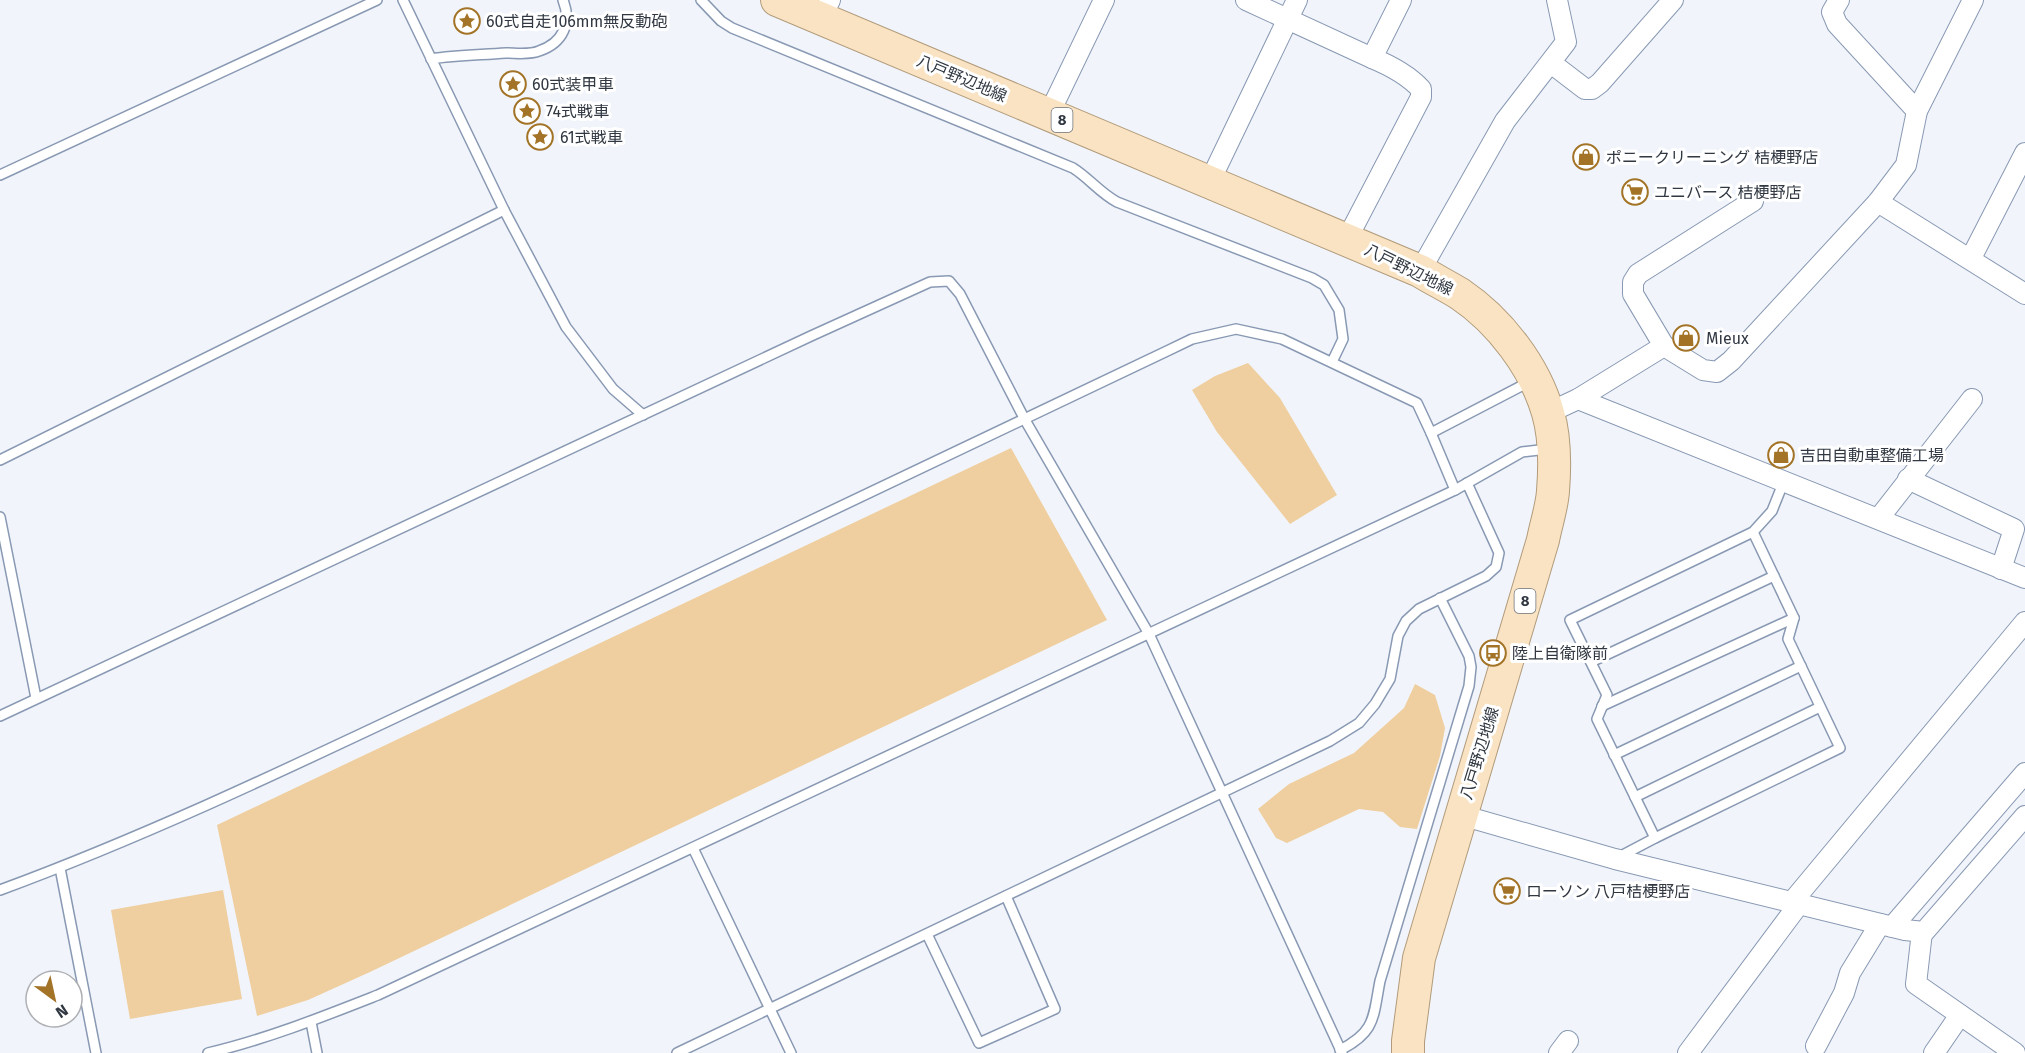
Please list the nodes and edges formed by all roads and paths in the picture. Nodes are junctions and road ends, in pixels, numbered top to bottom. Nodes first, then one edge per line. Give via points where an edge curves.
1 (377, 0) edge
2 (403, 0) edge
3 (563, 0) edge
4 (701, 0) edge
5 (777, 0) edge
6 (1104, 0) edge
7 (1246, 0) edge
8 (1297, 0) edge
9 (1401, 0) edge
10 (1557, 0) edge
11 (1673, 0) edge
12 (1839, 0) edge
13 (1973, 0) edge
14 (825, 10) edge
15 (1287, 20) junction
16 (1372, 58) junction
17 (431, 59) junction
18 (1551, 63) junction
19 (1917, 111) junction
20 (1049, 114) junction
21 (2025, 153) edge
22 (0, 175) edge
23 (1210, 181) junction
24 (1753, 201) dead end
25 (1878, 202) junction
26 (504, 210) junction
27 (1347, 239) junction
28 (1971, 258) junction
29 (1420, 271) junction
30 (2025, 294) edge
31 (1664, 346) junction
32 (1332, 362) junction
33 (1534, 380) junction
34 (1578, 399) junction
35 (1972, 399) dead end
36 (1548, 413) junction
37 (643, 415) junction
38 (1024, 420) junction
39 (1431, 433) junction
40 (1553, 448) junction
41 (0, 460) edge
42 (1908, 479) junction
43 (1784, 481) junction
44 (1467, 483) junction
45 (1455, 490) junction
46 (0, 517) edge
47 (1879, 518) junction
48 (1753, 532) junction
49 (11, 569) junction
50 (2001, 569) junction
51 (0, 571) edge
52 (1774, 576) junction
53 (2025, 578) edge
54 (1440, 598) junction
55 (1794, 618) junction
56 (2025, 622) edge
57 (1149, 634) junction
58 (1591, 662) junction
59 (1801, 666) junction
60 (36, 699) junction
61 (1602, 706) junction
62 (1820, 707) junction
63 (0, 716) edge
64 (1614, 755) junction
65 (2025, 773) edge
66 (1221, 793) junction
67 (1635, 797) junction
68 (1461, 815) junction
69 (2025, 816) edge
70 (1655, 838) junction
71 (693, 848) junction
72 (1615, 859) junction
73 (60, 868) junction
74 (0, 890) edge
75 (1006, 896) junction
76 (1795, 903) junction
77 (1886, 925) junction
78 (1922, 932) junction
79 (927, 934) junction
80 (771, 1009) junction
81 (1960, 1015) junction
82 (311, 1022) junction
83 (1816, 1046) dead end
84 (1341, 1052) edge
85 (96, 1053) edge
86 (208, 1053) edge
87 (317, 1053) edge
88 (677, 1053) edge
89 (791, 1053) edge
90 (1408, 1053) edge
91 (1688, 1053) edge
92 (1934, 1053) edge
93 (2015, 1053) edge

1 - 22 lane
2 - 17 lane
3 - 17 lane via 568,12 566,31 538,52
4 - 32 lane via 732,28 1073,168 1117,202 1312,278 1324,285 1339,310 1343,339
5 - 14 main road, 八戸野辺地線 / 8
6 - 20 street
7 - 15 street
8 - 15 street
9 - 16 street
10 - 18 street via 1566,42
11 - 18 street via 1592,88 1585,89
12 - 19 street via 1832,12 1837,24
13 - 19 street
14 - 20 main road, 八戸野辺地線 / 8
15 - 16 street
15 - 23 street
16 - 27 street via 1416,83 1421,97
17 - 26 lane
18 - 29 street via 1505,121
19 - 25 street via 1906,165
20 - 23 main road, 八戸野辺地線 / 8
21 - 28 street
23 - 27 main road, 八戸野辺地線 / 8
24 - 31 street via 1638,274 1633,282 1633,294
25 - 28 street
25 - 31 street via 1717,372 1703,370
26 - 37 lane via 566,327 613,389
26 - 41 lane
27 - 29 main road, 八戸野辺地線 / 8
28 - 30 street
29 - 33 main road, 八戸野辺地線 / 8 via 1461,295 1493,322
31 - 34 street
32 - 38 lane via 1282,339 1236,329 1192,339
32 - 39 lane via 1417,403
33 - 36 main road, 八戸野辺地線 / 8
33 - 39 lane
34 - 36 street
34 - 43 street
35 - 42 street
36 - 40 main road, 八戸野辺地線 / 8
37 - 38 lane via 930,282 949,281 960,294
37 - 60 lane
38 - 57 lane
38 - 73 lane via 384,723
39 - 45 lane
40 - 44 lane via 1521,452
40 - 68 main road, 八戸野辺地線 / 8 via 1553,492 1543,540
42 - 47 street
42 - 50 street via 2014,529
43 - 47 street
43 - 48 lane via 1772,511
44 - 45 lane
44 - 54 lane via 1499,553 1496,567 1486,576
45 - 57 lane
46 - 49 lane
47 - 50 street
48 - 52 lane
48 - 58 lane via 1570,620
49 - 51 lane
49 - 60 lane
50 - 53 street
52 - 55 lane
52 - 58 lane
54 - 66 lane via 1406,621 1398,636 1390,679 1359,723
54 - 84 lane via 1469,656 1469,686 1380,981 1371,1026 1364,1037
55 - 59 lane via 1788,639
55 - 61 lane
56 - 76 street
57 - 66 lane
57 - 71 lane
58 - 61 lane via 1607,695
59 - 62 lane
59 - 64 lane
60 - 63 lane
61 - 64 lane via 1597,719
62 - 67 lane
62 - 70 lane via 1840,748
64 - 67 lane
65 - 77 street
66 - 75 lane
66 - 84 lane
67 - 70 lane
68 - 72 street
68 - 90 main road, 八戸野辺地線 / 8 via 1419,958
69 - 78 street
70 - 72 lane
71 - 80 lane
71 - 82 lane via 378,995
72 - 76 street
73 - 74 lane
73 - 85 lane
75 - 79 lane
75 - 79 lane via 1055,1009 979,1043
76 - 77 street
76 - 91 street
77 - 78 street
77 - 83 street via 1850,973 1844,993
78 - 81 street via 1916,984
79 - 80 lane
80 - 88 lane
80 - 89 lane
81 - 92 street
81 - 93 street
82 - 86 lane
82 - 87 lane

